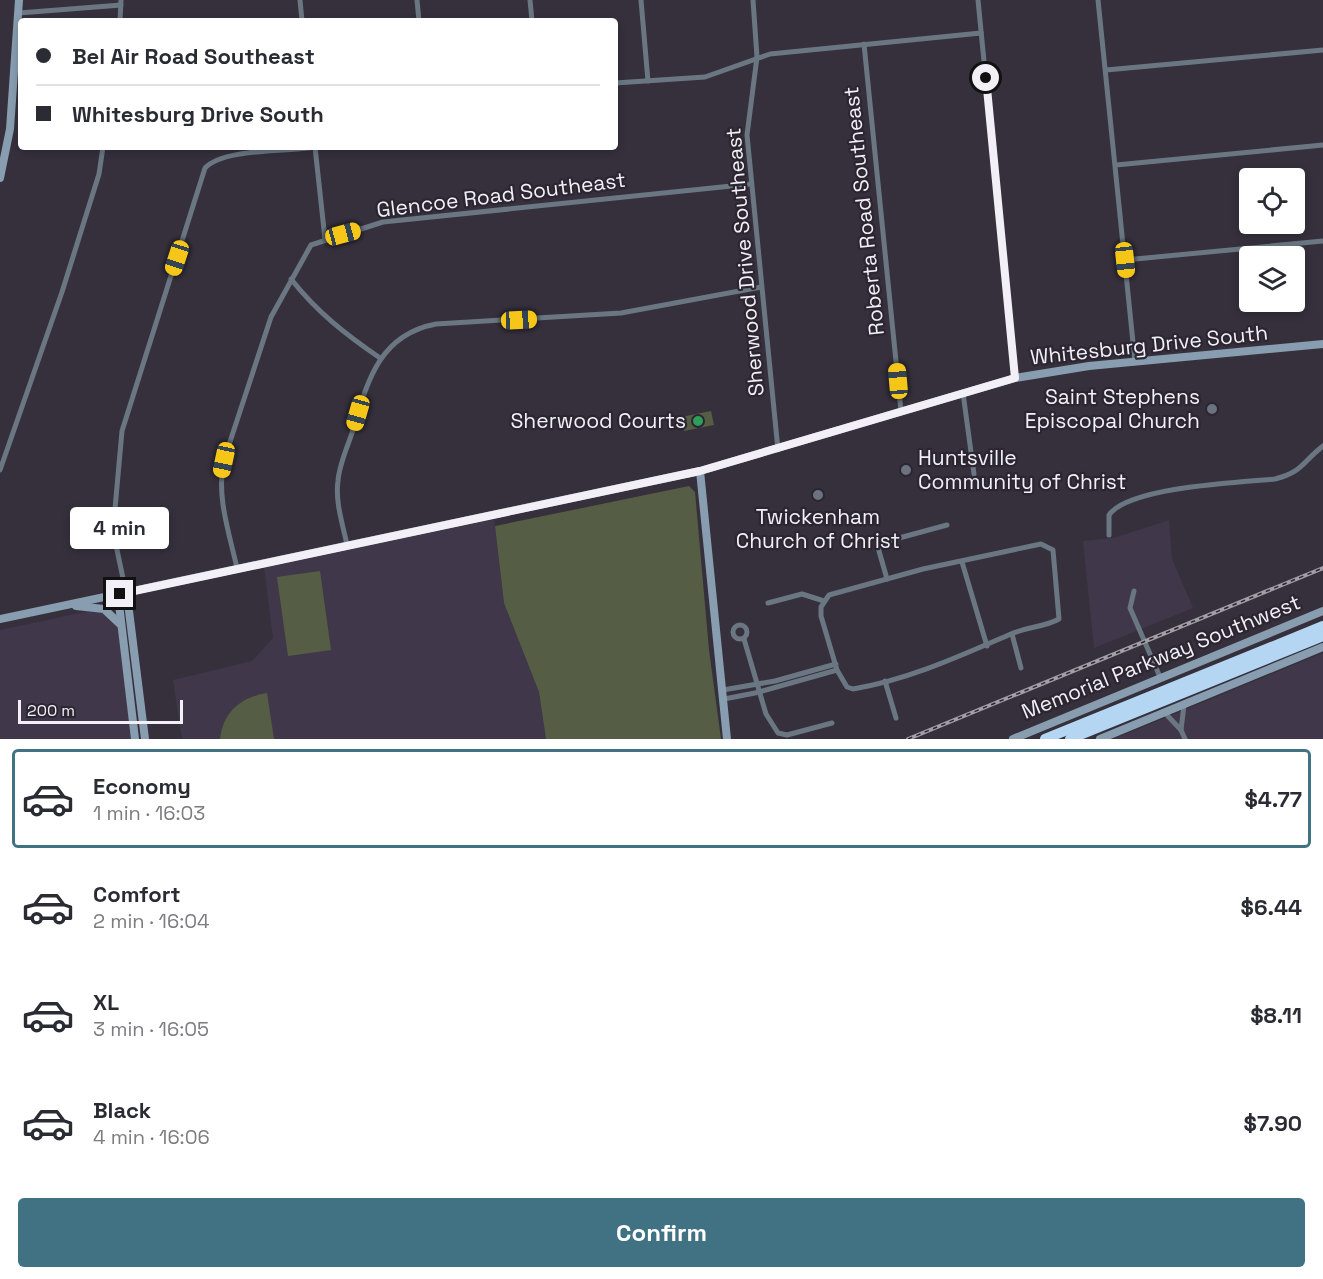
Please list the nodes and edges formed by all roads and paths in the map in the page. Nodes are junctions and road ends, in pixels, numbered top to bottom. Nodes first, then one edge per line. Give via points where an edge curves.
1 (19, 0) edge
2 (300, 0) edge
3 (417, 0) edge
4 (530, 0) edge
5 (641, 0) edge
6 (753, 0) edge
7 (978, 0) edge
8 (1098, 0) edge
9 (121, 3) edge
10 (19, 13) junction
11 (19, 18) edge
12 (120, 18) edge
13 (302, 18) edge
14 (419, 18) edge
15 (532, 18) edge
16 (18, 26) edge
17 (981, 33) junction
18 (864, 44) junction
19 (1323, 50) edge
20 (757, 57) junction
21 (1106, 70) junction
22 (648, 81) junction
23 (618, 83) edge
24 (1323, 145) edge
25 (103, 150) edge
26 (286, 150) edge
27 (315, 150) edge
28 (1116, 165) junction
29 (0, 178) edge
30 (752, 184) junction
31 (324, 239) junction
32 (1323, 241) edge
33 (1125, 260) junction
34 (291, 279) junction
35 (761, 287) junction
36 (1323, 344) edge
37 (380, 358) junction
38 (1136, 362) junction
39 (1015, 378) junction
40 (963, 393) junction
41 (901, 411) junction
42 (1323, 446) edge
43 (778, 450) junction
44 (0, 470) edge
45 (700, 471) junction
46 (974, 474) dead end
47 (947, 525) dead end
48 (1109, 535) dead end
49 (347, 545) junction
50 (962, 562) junction
51 (237, 568) junction
52 (887, 579) junction
53 (1134, 591) dead end
54 (120, 594) junction
55 (824, 601) junction
56 (768, 603) dead end
57 (63, 606) junction
58 (1323, 611) edge
59 (0, 620) edge
60 (121, 626) junction
61 (1323, 626) edge
62 (1012, 634) junction
63 (1323, 636) edge
64 (744, 639) dead end
65 (987, 646) junction
66 (1323, 647) edge
67 (837, 667) junction
68 (1021, 668) dead end
69 (1160, 677) junction
70 (885, 681) junction
71 (758, 684) junction
72 (760, 692) junction
73 (723, 694) junction
74 (1184, 705) junction
75 (1165, 713) junction
76 (896, 718) dead end
77 (832, 723) dead end
78 (1181, 730) junction
79 (135, 739) edge
80 (145, 739) edge
81 (727, 739) edge
82 (1014, 739) edge
83 (1045, 739) edge
84 (1070, 739) edge
85 (1100, 739) edge
86 (1185, 739) edge

1 - 10 main road
2 - 13 street
3 - 14 street
4 - 15 street
5 - 22 street
6 - 20 street, Sherwood Drive Southeast
7 - 17 street
8 - 21 street
9 - 10 street
9 - 12 street
10 - 11 main road
16 - 29 main road via 10,129
17 - 18 street
17 - 39 street
18 - 20 street
18 - 41 street, Roberta Road Southeast
19 - 21 street
20 - 22 street via 705,77
20 - 30 street, Sherwood Drive Southeast via 747,135
21 - 28 street
22 - 23 street
24 - 28 street
25 - 44 street via 99,174 62,292
26 - 54 street via 238,155 211,161 205,168 122,431 113,531 124,584
27 - 31 street
28 - 33 street
30 - 31 street, Glencoe Road Southeast via 383,222
30 - 35 street, Sherwood Drive Southeast
31 - 34 street, Glencoe Road Southeast via 311,245
32 - 33 street
33 - 38 street
34 - 37 street via 334,326
34 - 51 street, Glencoe Road Southeast via 271,317 220,480
35 - 37 street via 621,313 436,324 415,328
35 - 43 street, Sherwood Drive Southeast
36 - 38 main road, Whitesburg Drive South
37 - 49 street via 365,390 338,481
38 - 39 main road, Whitesburg Drive South
39 - 40 main road, Whitesburg Drive South
40 - 41 main road, Whitesburg Drive South
40 - 46 street
41 - 43 main road, Whitesburg Drive South
42 - 48 street via 1290,475 1179,488 1127,502 1109,515
43 - 45 main road, Whitesburg Drive South
45 - 49 main road, Whitesburg Drive South
45 - 73 main road
47 - 52 street via 877,544
49 - 51 main road, Whitesburg Drive South
50 - 52 street
50 - 62 street via 1041,544 1053,550 1059,619
50 - 65 street
51 - 54 main road, Whitesburg Drive South
52 - 55 street via 838,591
53 - 69 street via 1130,608
54 - 57 main road, Whitesburg Drive South
54 - 60 main road
54 - 80 main road via 128,603
55 - 56 street via 802,594
55 - 67 street via 821,616
57 - 59 main road, Whitesburg Drive South
57 - 60 main road via 97,606 110,612
58 - 69 main road, Memorial Parkway Southwest
60 - 79 main road
61 - 83 highway, Memorial Parkway Southwest
62 - 65 street
62 - 68 street
63 - 84 highway, Memorial Parkway Southwest
64 - 71 street
65 - 70 street
66 - 74 main road
67 - 70 street via 847,687
67 - 71 street
67 - 72 street
69 - 82 main road, Memorial Parkway Southwest
70 - 76 street
71 - 72 street
71 - 73 street
72 - 73 street
72 - 77 street via 771,726 778,733 787,735
73 - 81 main road
74 - 75 main road
74 - 78 street
75 - 78 street
75 - 85 main road
78 - 86 street

